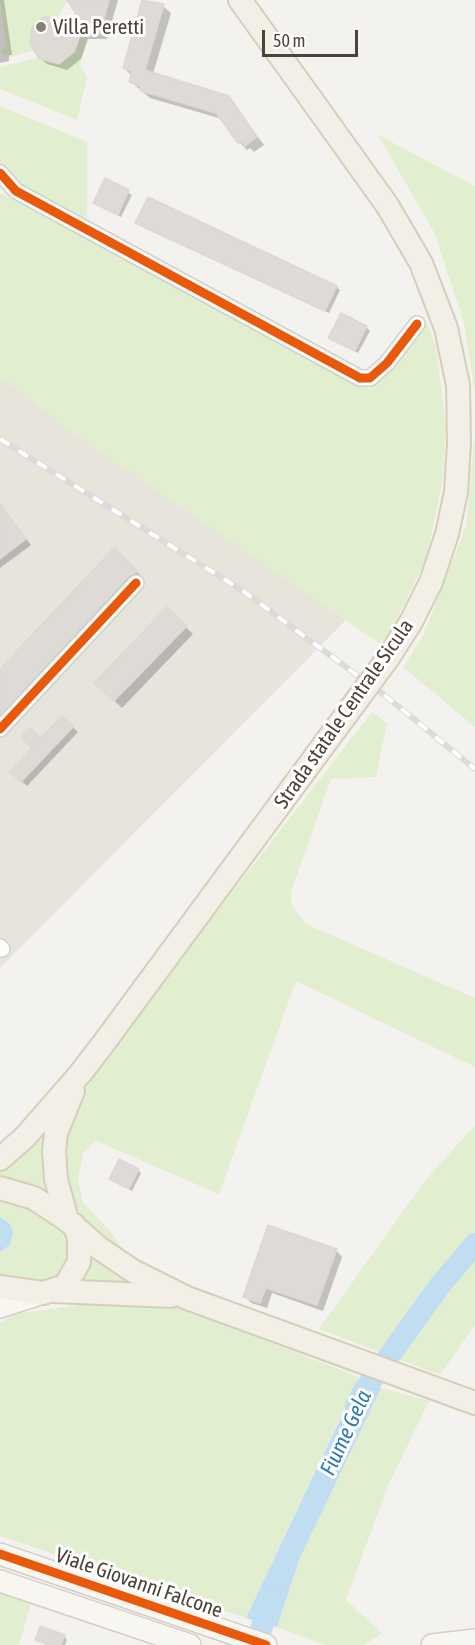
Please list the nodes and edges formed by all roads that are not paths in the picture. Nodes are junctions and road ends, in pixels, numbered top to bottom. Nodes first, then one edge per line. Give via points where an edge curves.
1 (240, 0) edge
2 (0, 172) edge
3 (417, 324) dead end
4 (136, 583) dead end
5 (0, 729) edge
6 (81, 1074) junction
7 (0, 1159) edge
8 (0, 1188) edge
9 (71, 1223) junction
10 (0, 1287) edge
11 (48, 1292) junction
12 (188, 1298) junction
13 (0, 1307) edge
14 (475, 1403) edge
15 (0, 1554) edge
16 (0, 1581) edge
17 (475, 1640) edge
18 (189, 1645) edge
19 (266, 1645) edge
20 (432, 1645) edge

1 - 6 main road, Strada statale Centrale Sicula, bridge via 387,205 421,263 446,328 458,385 456,492 434,572 411,622 388,658
2 - 3 street via 16,191 360,378 370,378 387,363
4 - 5 street
6 - 7 main road, Strada statale Centrale Sicula
6 - 9 main road, Strada statale Centrale Sicula via 59,1126 54,1151 56,1179
8 - 9 main road via 34,1198
9 - 11 main road, Strada statale Centrale Sicula via 81,1248 79,1262 65,1286
9 - 12 main road via 133,1271
10 - 11 main road
11 - 12 main road
11 - 13 street
12 - 14 main road
15 - 19 street, Viale Giovanni Falcone
16 - 18 street, Viale Giovanni Falcone
17 - 20 street

